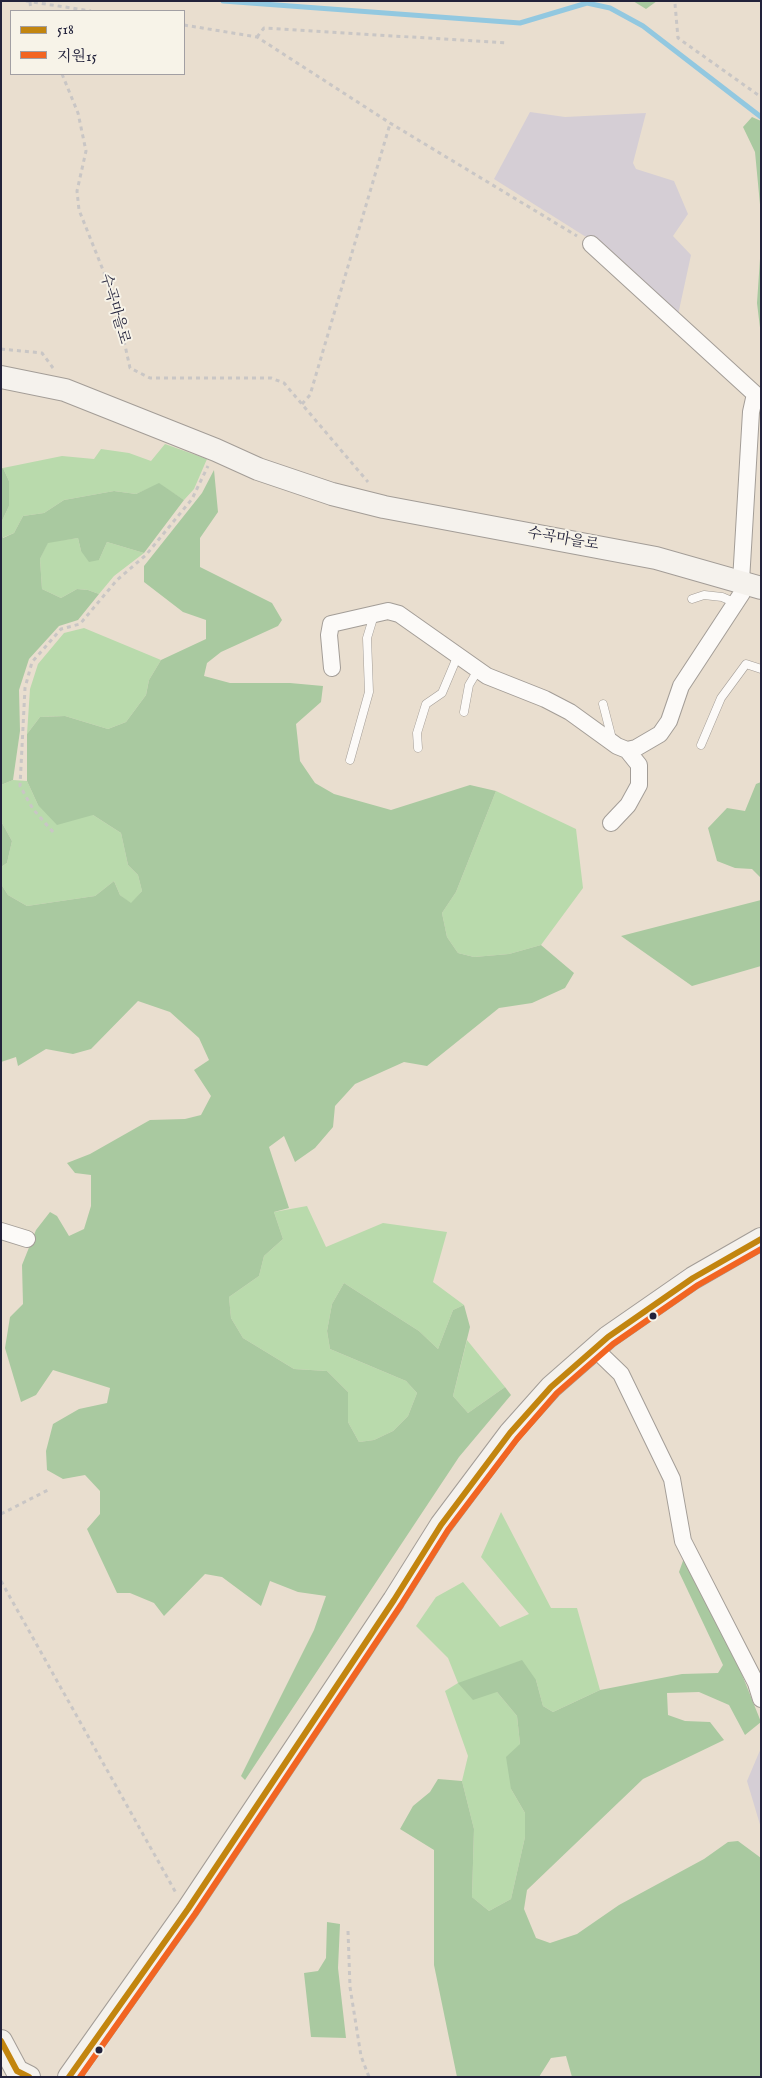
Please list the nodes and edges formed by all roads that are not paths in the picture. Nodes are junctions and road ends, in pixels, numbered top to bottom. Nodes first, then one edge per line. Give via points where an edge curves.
1 (590, 244) road end
2 (1, 377) edge
3 (758, 394) edge
4 (751, 584) edge
5 (692, 599) dead end
6 (736, 604) junction
7 (375, 613) junction
8 (458, 655) junction
9 (332, 668) dead end
10 (761, 669) edge
11 (478, 670) junction
12 (603, 704) dead end
13 (464, 712) dead end
14 (608, 740) junction
15 (701, 745) dead end
16 (418, 748) dead end
17 (627, 750) junction
18 (350, 760) dead end
19 (611, 823) dead end
20 (1, 1231) edge
21 (28, 1239) dead end
22 (761, 1239) edge
23 (594, 1348) junction
24 (761, 1699) edge
25 (1, 2041) edge
26 (29, 2077) edge
27 (69, 2077) edge

1 - 3 street
2 - 4 street, 수곡마을로 via 65,390 258,469 332,494 384,507 656,558
3 - 4 street via 750,412
4 - 6 street
5 - 6 lane via 704,595 722,597
6 - 17 street via 681,686 669,721 660,734
7 - 8 street via 388,610 399,614
7 - 9 street via 332,624 328,635
7 - 18 lane via 367,638 369,692
8 - 11 street
8 - 16 lane via 442,693 426,704 417,733
10 - 15 lane via 746,664 722,698
11 - 13 lane via 469,685
11 - 14 street via 570,712
12 - 14 lane via 611,735
14 - 17 street
17 - 19 street via 639,765 639,785
20 - 21 street
22 - 23 street via 693,1278
23 - 24 street via 622,1374 672,1479 683,1541 756,1683
23 - 27 street via 551,1387 510,1433 441,1525 188,1909
25 - 26 street via 17,2071

